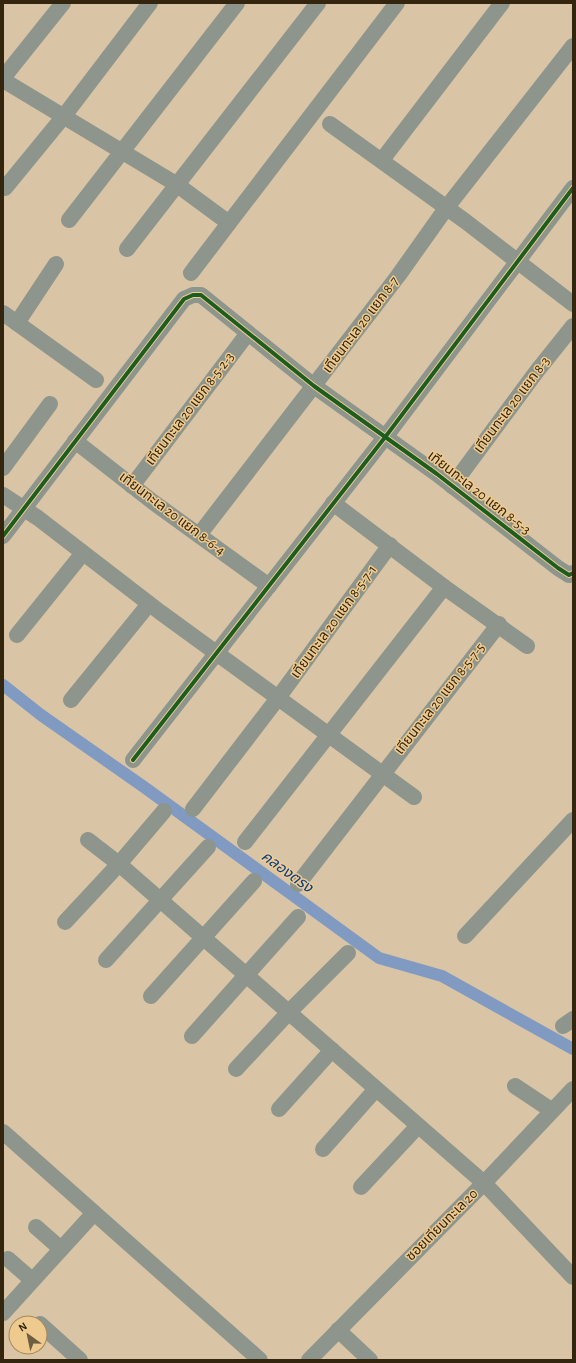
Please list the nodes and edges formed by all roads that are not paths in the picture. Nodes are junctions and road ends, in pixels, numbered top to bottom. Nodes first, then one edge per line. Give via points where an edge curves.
1 (63, 3) edge
2 (150, 3) edge
3 (237, 3) edge
4 (318, 3) edge
5 (502, 3) edge
6 (393, 4) edge
7 (573, 46) edge
8 (3, 79) edge
9 (64, 116) junction
10 (330, 124) dead end
11 (122, 150) junction
12 (382, 160) junction
13 (176, 184) junction
14 (5, 188) dead end
15 (573, 188) edge
16 (447, 207) junction
17 (69, 220) dead end
18 (229, 223) junction
19 (127, 248) dead end
20 (517, 262) junction
21 (56, 264) dead end
22 (190, 273) dead end
23 (573, 304) edge
24 (3, 313) edge
25 (17, 323) junction
26 (573, 326) edge
27 (248, 333) junction
28 (96, 380) dead end
29 (314, 386) junction
30 (50, 404) dead end
31 (386, 436) junction
32 (75, 442) junction
33 (3, 468) edge
34 (132, 486) junction
35 (452, 486) junction
36 (3, 495) edge
37 (333, 503) junction
38 (23, 509) junction
39 (199, 535) junction
40 (3, 536) edge
41 (390, 545) junction
42 (83, 553) junction
43 (568, 573) edge
44 (269, 586) junction
45 (444, 587) junction
46 (149, 604) junction
47 (499, 624) junction
48 (17, 636) dead end
49 (527, 646) dead end
50 (217, 654) junction
51 (278, 698) junction
52 (71, 700) dead end
53 (328, 735) junction
54 (133, 760) dead end
55 (382, 774) junction
56 (414, 797) dead end
57 (192, 809) dead end
58 (164, 811) dead end
59 (573, 820) edge
60 (88, 840) dead end
61 (244, 842) dead end
62 (208, 847) dead end
63 (119, 864) junction
64 (254, 881) dead end
65 (298, 884) dead end
66 (160, 900) junction
67 (298, 917) dead end
68 (65, 922) dead end
69 (465, 936) dead end
70 (203, 937) junction
71 (348, 953) dead end
72 (106, 960) dead end
73 (246, 976) junction
74 (151, 996) dead end
75 (289, 1012) junction
76 (192, 1036) dead end
77 (332, 1050) junction
78 (236, 1069) dead end
79 (515, 1086) dead end
80 (376, 1089) junction
81 (573, 1089) edge
82 (279, 1108) dead end
83 (551, 1110) junction
84 (418, 1126) junction
85 (3, 1132) edge
86 (323, 1149) dead end
87 (484, 1183) junction
88 (361, 1187) dead end
89 (94, 1213) junction
90 (36, 1227) dead end
91 (61, 1249) junction
92 (8, 1259) dead end
93 (573, 1277) edge
94 (32, 1280) junction
95 (4, 1310) edge
96 (338, 1330) junction
97 (48, 1331) edge
98 (80, 1360) edge
99 (260, 1360) edge
100 (309, 1360) edge
101 (370, 1360) edge

1 - 8 street
2 - 9 street
3 - 11 street
4 - 13 street
5 - 12 street
6 - 18 street
7 - 16 street, เทียนทะเล 20 แยก 8-7
8 - 9 street
9 - 11 street
9 - 14 street
10 - 12 street
11 - 13 street
11 - 17 street
12 - 16 street
13 - 18 street
13 - 19 street
15 - 20 street
16 - 20 street
16 - 29 street, เทียนทะเล 20 แยก 8-7
18 - 22 street
20 - 23 street
20 - 31 street
21 - 25 street
24 - 25 street
25 - 28 street
26 - 35 street, เทียนทะเล 20 แยก 8-3
27 - 29 street, เทียนทะเล 20 แยก 8-5-3
27 - 32 street, เทียนทะเล 20 แยก 8-5-3 via 201,295 192,295 184,299
27 - 34 street, เทียนทะเล 20 แยก 8-5-2-3
29 - 31 street, เทียนทะเล 20 แยก 8-5-3
29 - 39 street, เทียนทะเล 20 แยก 8-7
30 - 33 street
31 - 35 street, เทียนทะเล 20 แยก 8-5-3
31 - 37 street
32 - 34 street, เทียนทะเล 20 แยก 8-6-4
32 - 38 street
34 - 39 street, เทียนทะเล 20 แยก 8-6-4
35 - 43 street, เทียนทะเล 20 แยก 8-5-3
36 - 38 street
37 - 41 street
37 - 44 street
38 - 40 street
38 - 42 street
39 - 44 street, เทียนทะเล 20 แยก 8-6-4
41 - 45 street
41 - 51 street, เทียนทะเล 20 แยก 8-5-7-1
42 - 46 street
42 - 48 street
44 - 50 street
45 - 47 street
45 - 53 street
46 - 50 street
46 - 52 street
47 - 49 street
47 - 55 street, เทียนทะเล 20 แยก 8-5-7-5
50 - 51 street
50 - 54 street
51 - 53 street
51 - 57 street, เทียนทะเล 20 แยก 8-5-7-1
53 - 55 street
53 - 61 street
55 - 56 street
55 - 65 street, เทียนทะเล 20 แยก 8-5-7-5
58 - 63 street
59 - 69 street
60 - 63 street
62 - 66 street
63 - 66 street
63 - 68 street
64 - 70 street
66 - 70 street
66 - 72 street
67 - 73 street
70 - 73 street
70 - 74 street
71 - 75 street
73 - 75 street
73 - 76 street
75 - 77 street
75 - 78 street
77 - 80 street
77 - 82 street
79 - 83 street
80 - 84 street
80 - 86 street
81 - 83 street, ซอยเทียนทะเล 20
83 - 87 street, ซอยเทียนทะเล 20
84 - 87 street
84 - 88 street
85 - 89 street
87 - 93 street
87 - 96 street, ซอยเทียนทะเล 20
89 - 91 street
89 - 99 street
90 - 91 street
91 - 94 street
92 - 94 street
94 - 95 street
96 - 100 street, ซอยเทียนทะเล 20
96 - 101 street
97 - 98 street

